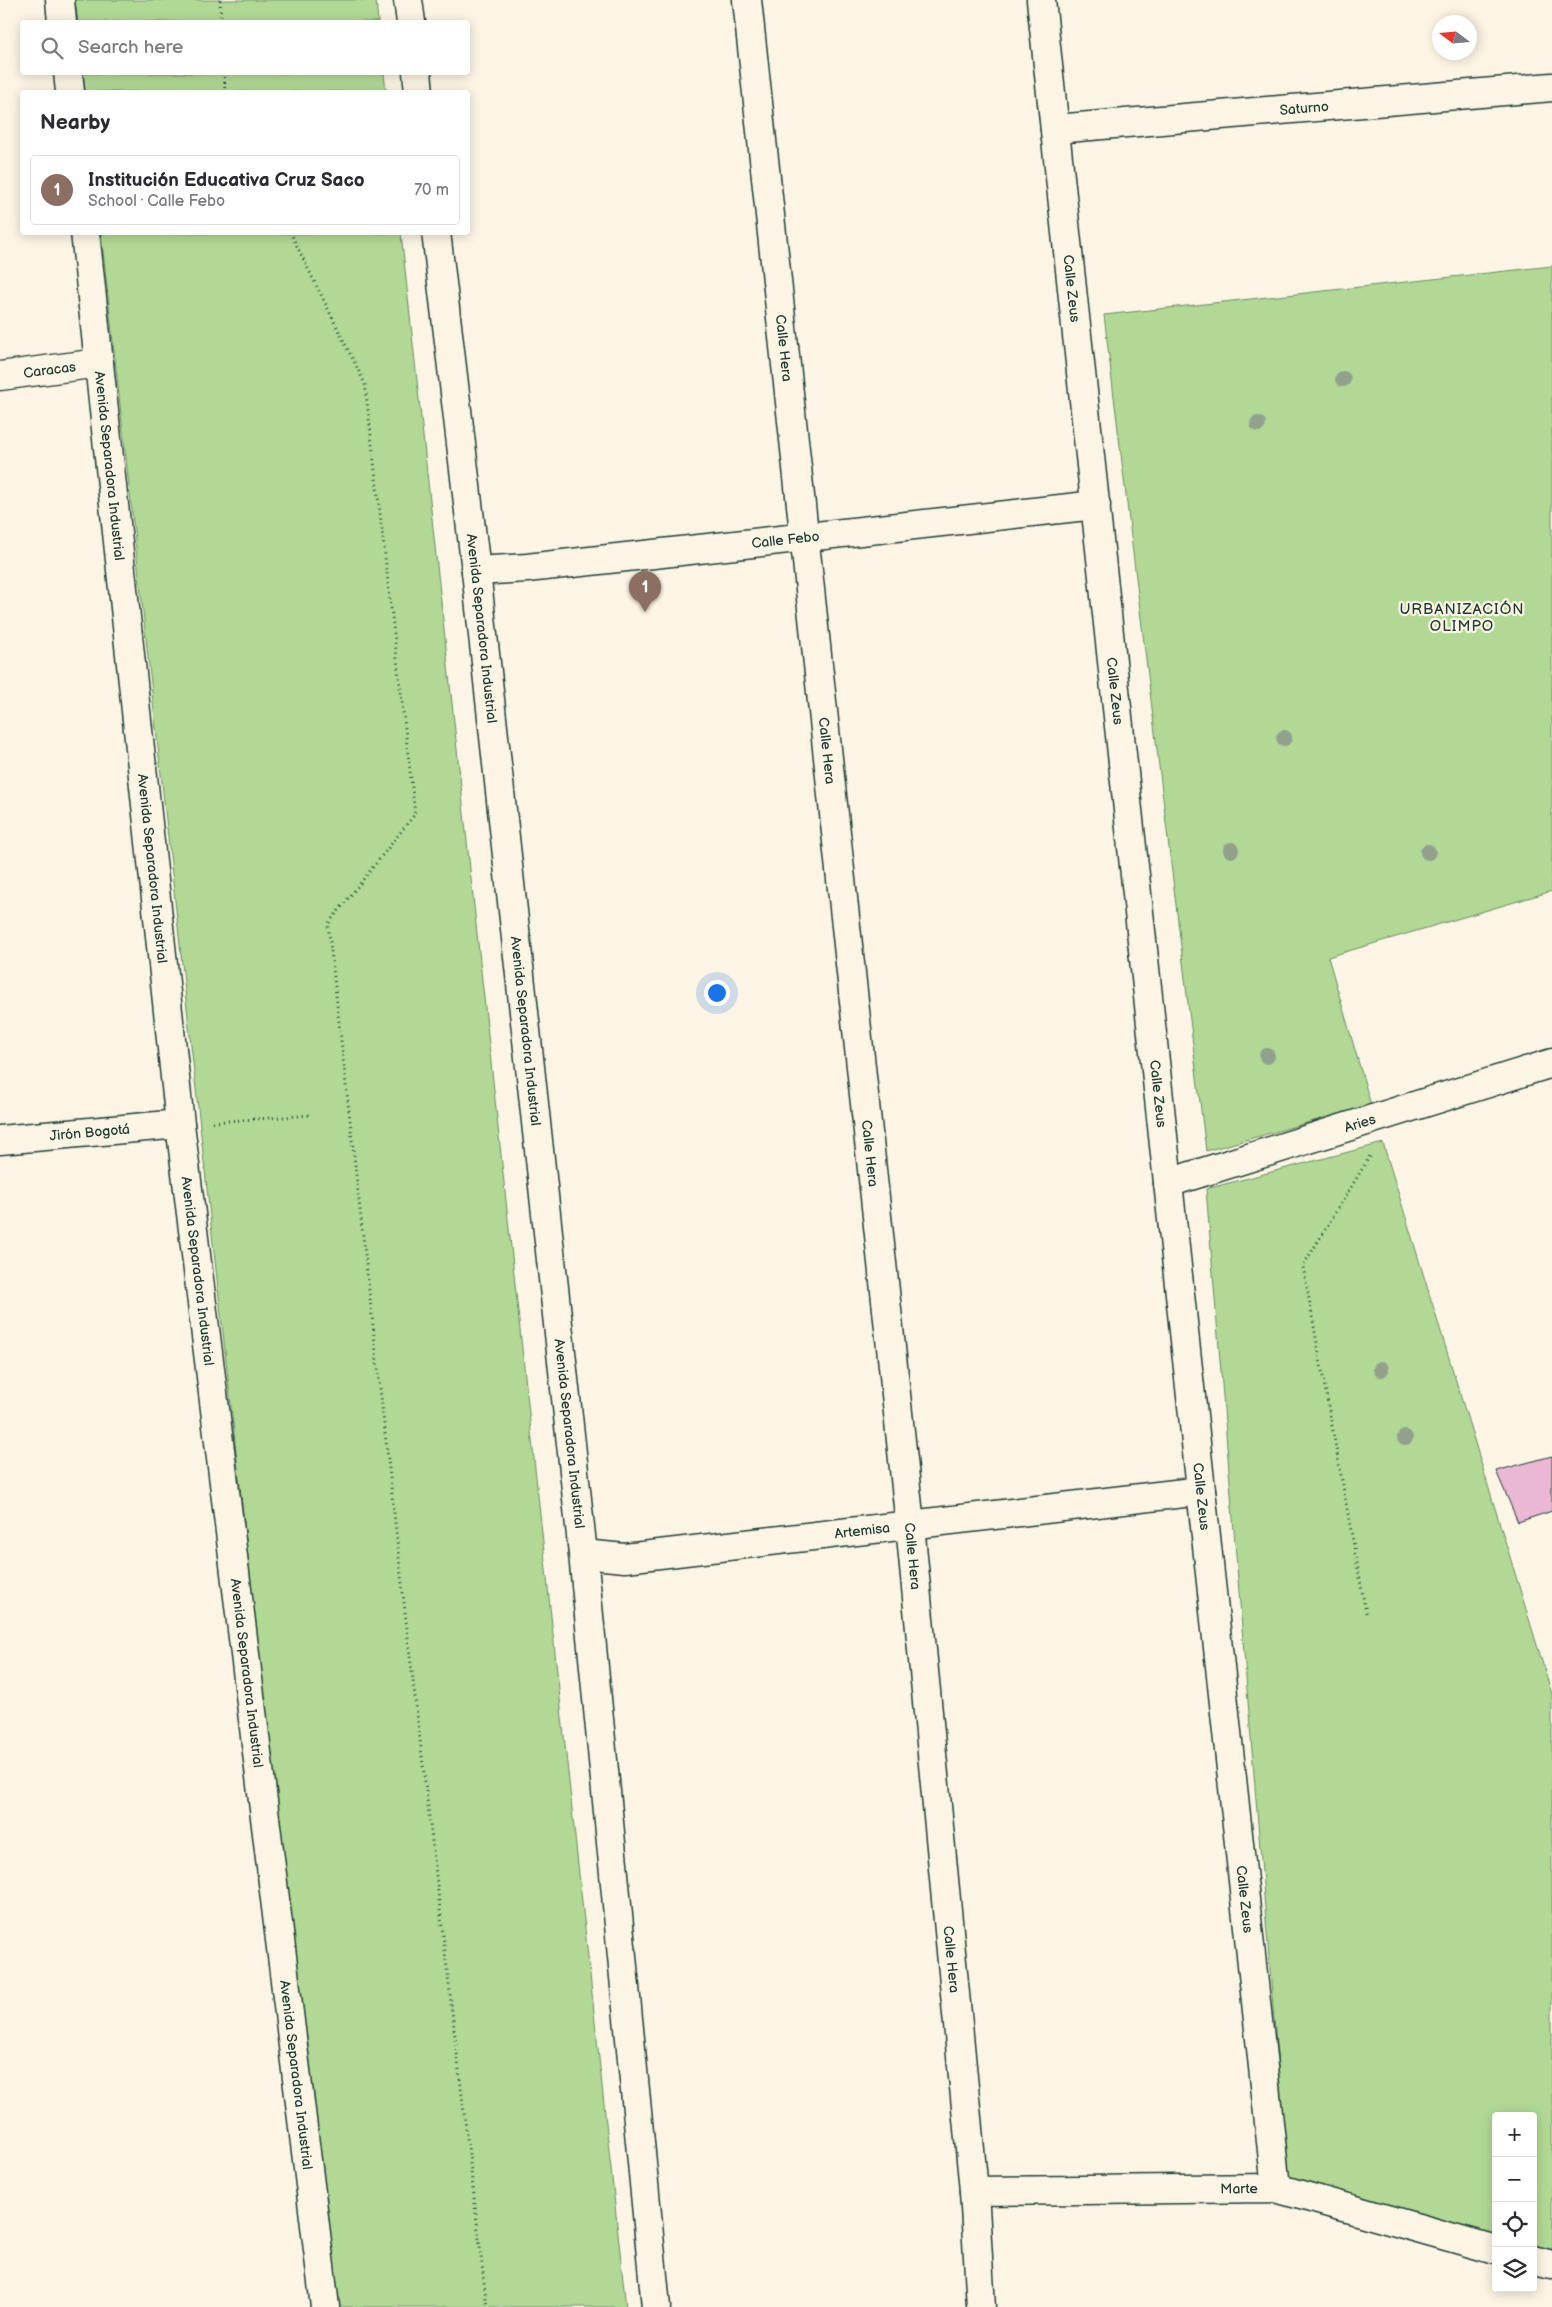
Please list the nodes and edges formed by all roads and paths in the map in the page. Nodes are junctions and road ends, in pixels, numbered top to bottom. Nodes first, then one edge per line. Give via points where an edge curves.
1 (60, 0) edge
2 (220, 0) edge
3 (408, 0) edge
4 (747, 0) edge
5 (1041, 0) edge
6 (62, 20) edge
7 (221, 20) edge
8 (411, 20) edge
9 (68, 75) edge
10 (224, 75) edge
11 (417, 75) edge
12 (1552, 88) edge
13 (70, 90) edge
14 (226, 90) edge
15 (419, 90) edge
16 (1055, 129) junction
17 (85, 235) edge
18 (292, 235) edge
19 (436, 235) edge
20 (99, 363) junction
21 (0, 376) edge
22 (1096, 504) junction
23 (804, 536) junction
24 (476, 571) junction
25 (1552, 1063) edge
26 (1398, 1111) junction
27 (312, 1115) dead end
28 (180, 1124) junction
29 (0, 1140) edge
30 (1168, 1183) junction
31 (1201, 1491) junction
32 (910, 1525) junction
33 (583, 1554) junction
34 (1366, 1613) dead end
35 (1276, 2188) junction
36 (974, 2191) junction
37 (1492, 2249) edge
38 (1537, 2261) edge
39 (1552, 2266) edge
40 (325, 2307) edge
41 (487, 2307) edge
42 (656, 2307) edge
43 (981, 2307) edge

1 - 6 street
2 - 7 path
3 - 8 street
4 - 23 street, Calle Hera
5 - 16 street, Calle Zeus
9 - 13 street
10 - 14 path
11 - 15 street
12 - 16 street, Saturno
16 - 22 street, Calle Zeus
17 - 20 street, Avenida Separadora Industrial
18 - 41 path via 366,384 415,814 328,924
19 - 24 street, Avenida Separadora Industrial
20 - 21 street, Caracas
20 - 28 street, Avenida Separadora Industrial
22 - 23 street, Calle Febo
22 - 30 street, Calle Zeus
23 - 24 street, Calle Febo
23 - 32 street, Calle Hera
24 - 33 street, Avenida Separadora Industrial
25 - 26 street, Aries
26 - 30 street, Aries
26 - 34 path via 1302,1266
27 - 28 path
28 - 29 street, Jirón Bogotá
28 - 40 street, Avenida Separadora Industrial
30 - 31 street, Calle Zeus
31 - 32 street, Artemisa
31 - 35 street, Calle Zeus
32 - 33 street, Artemisa via 625,1558
32 - 36 street, Calle Hera
33 - 42 street, Avenida Separadora Industrial
35 - 36 street, Marte
35 - 37 street, Marte
36 - 43 street, Calle Hera
38 - 39 street

